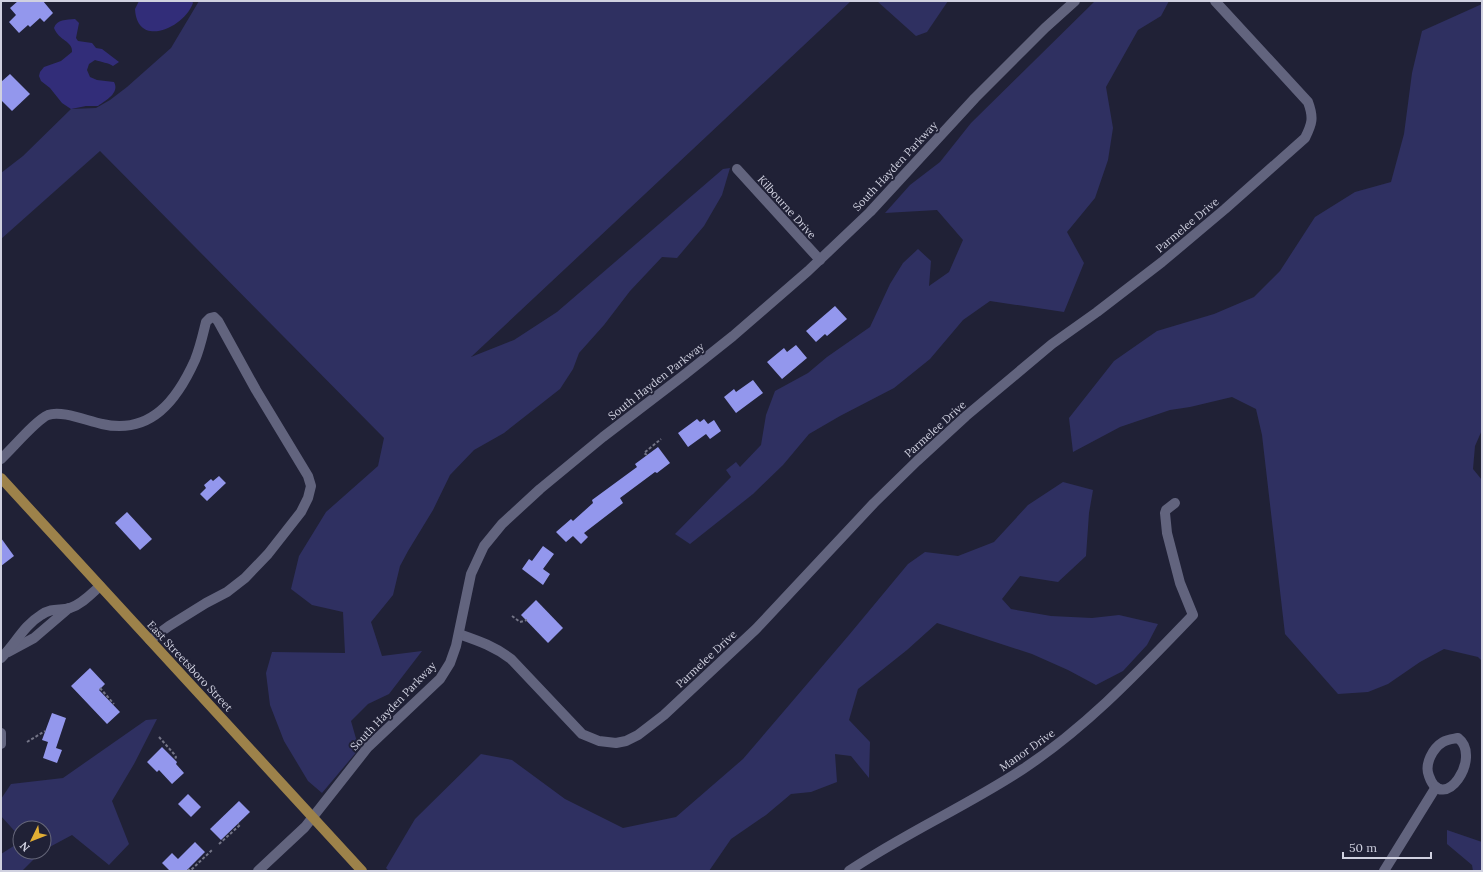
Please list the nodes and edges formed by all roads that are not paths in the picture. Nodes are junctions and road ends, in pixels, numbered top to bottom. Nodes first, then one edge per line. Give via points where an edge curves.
1 (1075, 1) edge
2 (1215, 1) edge
3 (737, 169) dead end
4 (820, 260) junction
5 (1, 459) edge
6 (1, 478) edge
7 (1175, 503) dead end
8 (100, 586) junction
9 (69, 608) junction
10 (459, 634) junction
11 (150, 640) junction
12 (4, 655) edge
13 (1, 733) edge
14 (1, 744) edge
15 (1436, 787) junction
16 (312, 817) junction
17 (258, 871) edge
18 (362, 871) edge
19 (848, 871) edge
20 (1384, 871) edge

1 - 4 street, South Hayden Parkway via 975,98 870,212
2 - 10 street, Parmelee Drive via 1308,102 1312,124 1305,138 1162,262 1052,344 966,416 874,503 756,629 664,715 638,736 626,741 599,741 582,734 511,659 488,644
3 - 4 street, Kilbourne Drive
4 - 10 street, South Hayden Parkway via 757,317 603,437 502,524 484,546 471,574
5 - 11 street via 48,415 61,414 121,427 138,424 160,412 184,381 195,358 206,322 214,317 218,321 308,476 311,486 301,512 268,554 245,578
6 - 8 main road, East Streetsboro Street
7 - 19 street, Manor Drive via 1165,513 1167,533 1180,583 1193,615 1127,683 1087,721 1059,743 978,797 906,835
8 - 9 street via 89,597
8 - 11 main road, East Streetsboro Street
9 - 12 street via 34,638
9 - 12 street via 49,610 35,619
10 - 16 street, South Hayden Parkway via 450,663 440,679 368,747
11 - 16 main road, East Streetsboro Street
13 - 14 street
15 - 15 street via 1444,790 1453,789 1466,780 1475,757 1472,748 1466,742 1458,738 1450,739 1437,747 1428,764 1428,775
15 - 20 street
16 - 17 street, South Hayden Parkway via 305,827
16 - 18 main road, East Streetsboro Street

